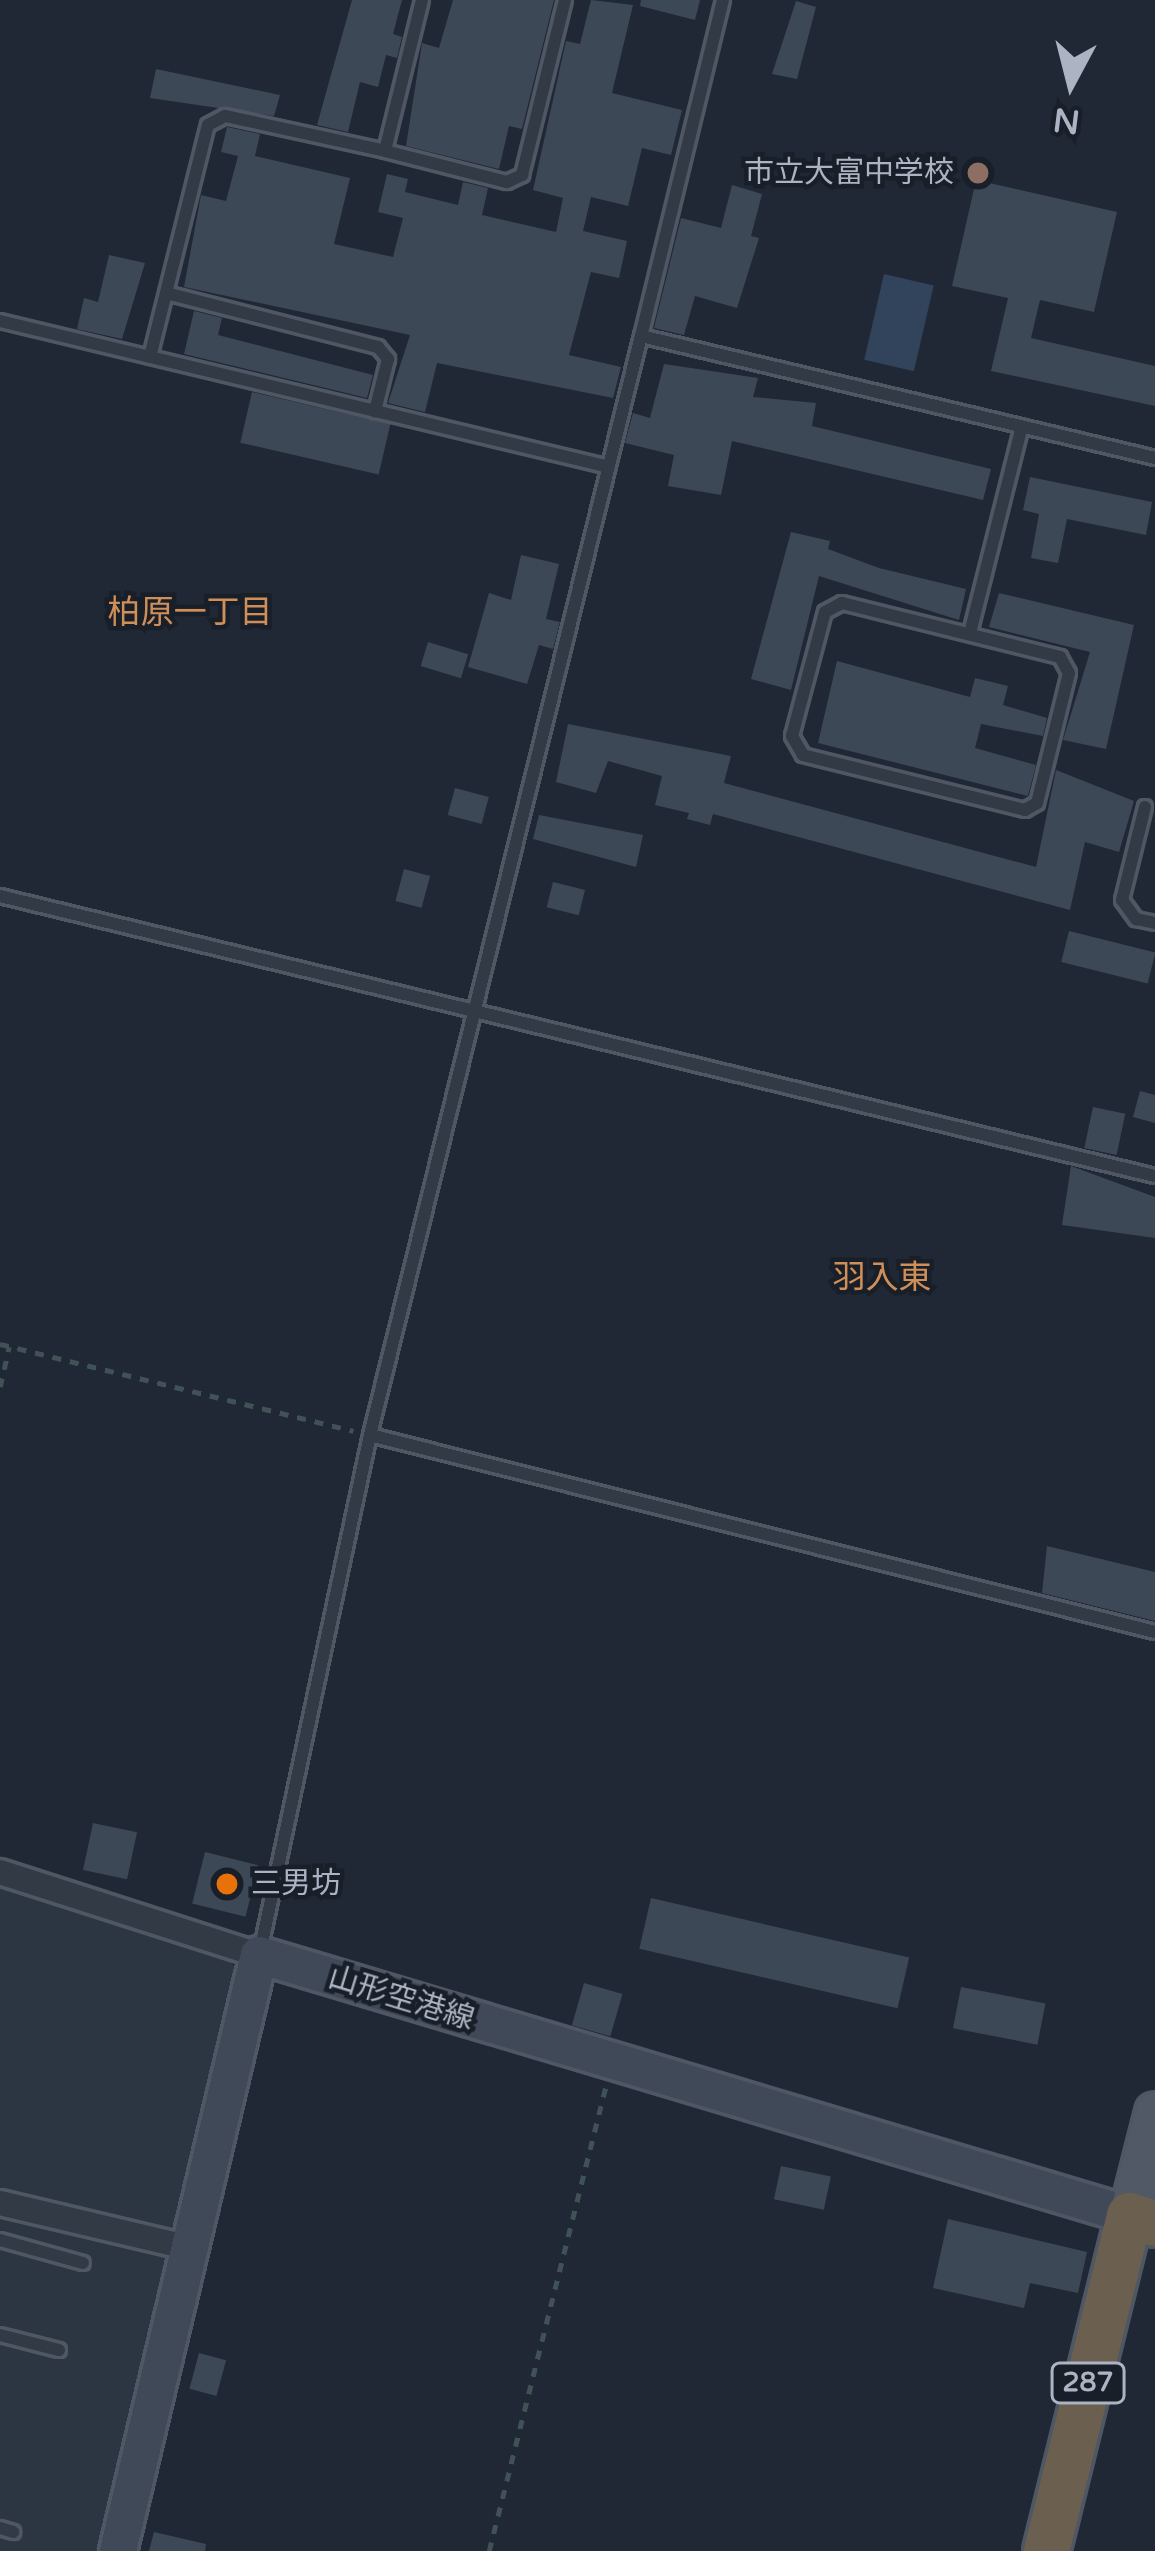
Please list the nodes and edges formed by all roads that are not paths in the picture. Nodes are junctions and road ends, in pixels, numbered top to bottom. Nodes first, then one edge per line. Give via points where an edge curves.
1 (422, 0) edge
2 (565, 0) edge
3 (723, 0) edge
4 (386, 151) junction
5 (166, 293) junction
6 (0, 321) edge
7 (641, 336) junction
8 (150, 357) junction
9 (375, 411) junction
10 (1022, 426) junction
11 (1155, 458) edge
12 (609, 467) junction
13 (970, 633) junction
14 (1145, 806) dead end
15 (0, 896) edge
16 (1155, 923) edge
17 (475, 1009) junction
18 (1155, 1176) edge
19 (370, 1435) junction
20 (1155, 1632) edge
21 (0, 1872) edge
22 (260, 1955) junction
23 (1155, 2112) edge
24 (0, 2203) edge
25 (1142, 2219) edge
26 (0, 2240) edge
27 (190, 2248) junction
28 (83, 2263) dead end
29 (0, 2335) edge
30 (59, 2350) dead end
31 (118, 2551) edge
32 (1046, 2551) edge

1 - 4 lane
2 - 4 lane via 522,175 507,182
3 - 7 lane
4 - 5 lane via 225,116 208,125
5 - 8 lane
5 - 9 lane via 378,347 388,359
6 - 8 lane
7 - 10 lane
7 - 12 lane
8 - 9 lane
9 - 12 lane
10 - 11 lane
10 - 13 lane
12 - 17 lane
13 - 13 lane via 842,603 825,612 792,736 803,755 1025,811 1037,803 1069,674 1060,657
14 - 16 lane via 1122,900 1136,919
15 - 17 lane
17 - 18 lane
17 - 19 lane
19 - 20 lane
19 - 22 lane
21 - 22 street
22 - 25 main road, 山形空港線
22 - 27 main road
23 - 25 main road
24 - 27 street
25 - 32 highway, 287
26 - 28 lane
27 - 31 main road
29 - 30 lane

